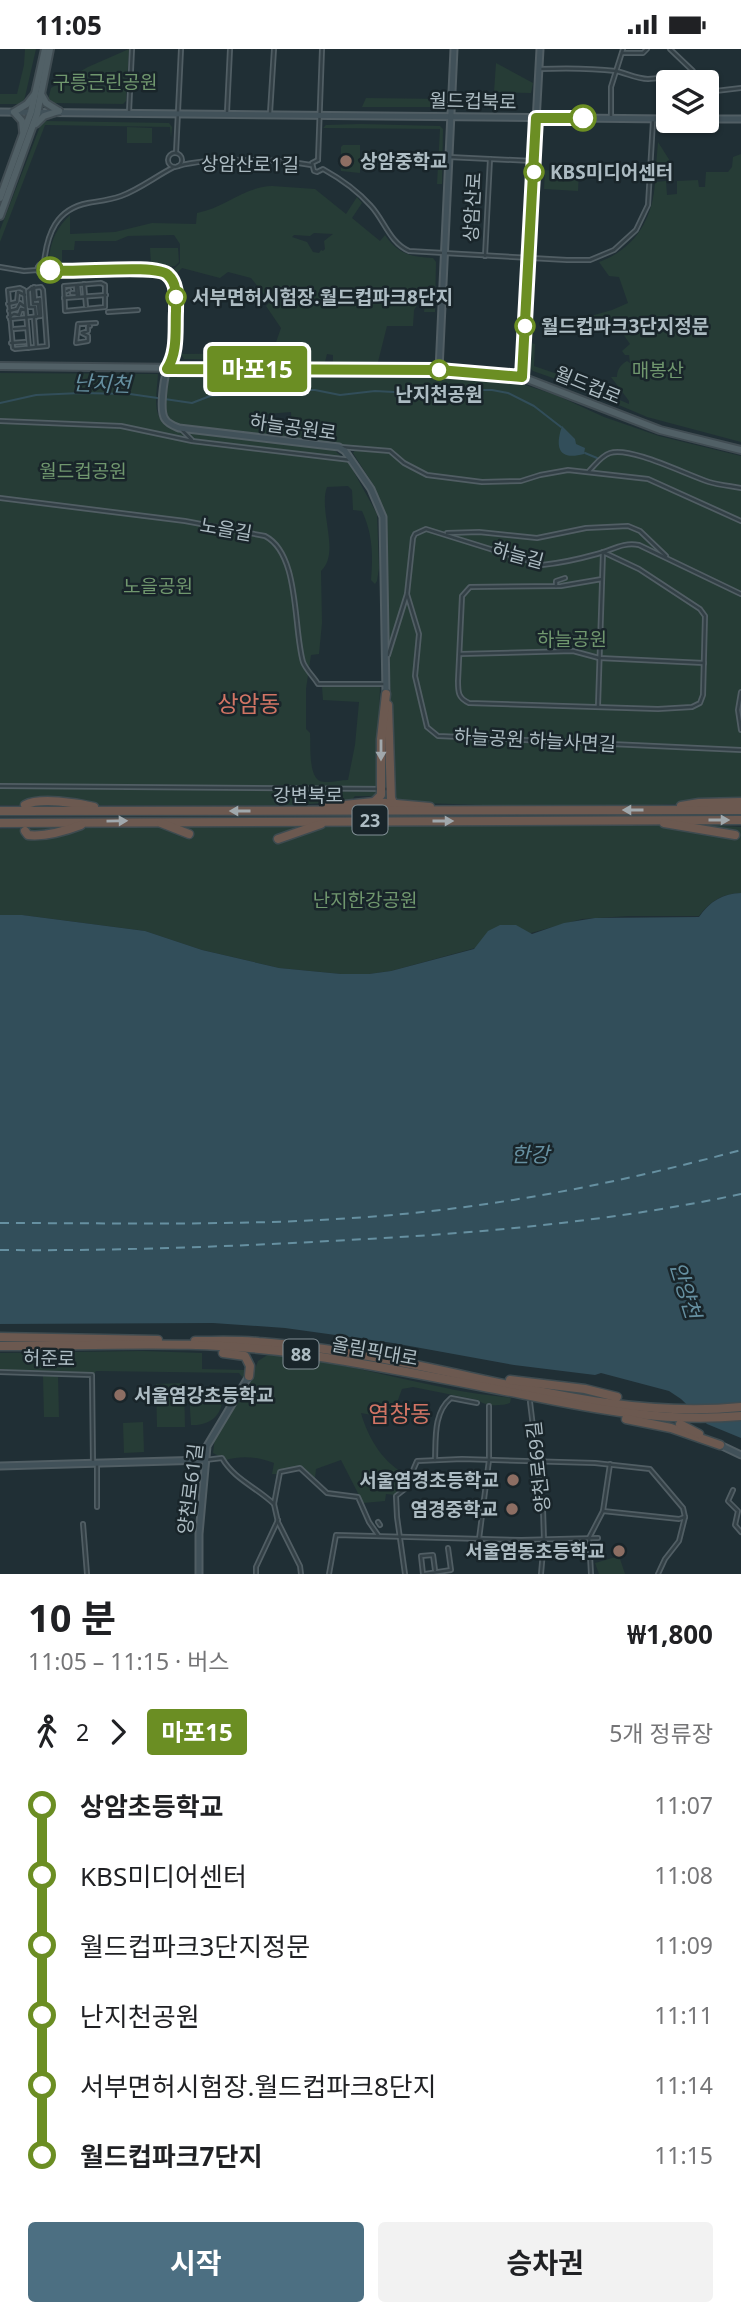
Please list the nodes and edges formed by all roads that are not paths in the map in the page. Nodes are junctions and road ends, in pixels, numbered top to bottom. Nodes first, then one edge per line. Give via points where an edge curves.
1 (45, 49) edge
2 (50, 49) edge
3 (138, 49) edge
4 (181, 49) edge
5 (230, 49) edge
6 (274, 49) edge
7 (322, 49) edge
8 (454, 49) edge
9 (540, 49) edge
10 (648, 49) edge
11 (670, 49) edge
12 (132, 50) edge
13 (623, 51) edge
14 (539, 69) junction
15 (693, 70) edge
16 (617, 72) junction
17 (656, 76) edge
18 (741, 88) edge
19 (719, 91) edge
20 (38, 92) junction
21 (0, 111) edge
22 (59, 111) junction
23 (14, 112) junction
24 (34, 112) junction
25 (129, 112) junction
26 (177, 112) junction
27 (227, 113) junction
28 (270, 113) junction
29 (319, 114) junction
30 (450, 116) junction
31 (536, 118) junction
32 (611, 119) junction
33 (653, 119) joint
34 (719, 119) edge
35 (741, 119) edge
36 (27, 134) junction
37 (176, 153) junction
38 (449, 156) junction
39 (181, 158) junction
40 (490, 159) junction
41 (168, 160) junction
42 (318, 160) junction
43 (535, 161) junction
44 (189, 163) junction
45 (311, 165) junction
46 (176, 166) junction
47 (323, 169) junction
48 (158, 175) junction
49 (0, 198) edge
50 (0, 216) edge
51 (444, 254) junction
52 (485, 257) junction
53 (530, 259) junction
54 (44, 263) junction
55 (0, 267) edge
56 (38, 270) junction
57 (49, 270) junction
58 (84, 284) junction
59 (74, 291) junction
60 (25, 295) junction
61 (106, 295) junction
62 (85, 297) junction
63 (64, 298) junction
64 (8, 304) junction
65 (86, 306) dead end
66 (26, 309) junction
67 (138, 310) dead end
68 (9, 311) junction
69 (108, 312) dead end
70 (36, 317) junction
71 (9, 318) junction
72 (27, 318) junction
73 (96, 323) dead end
74 (90, 326) dead end
75 (76, 327) junction
76 (27, 328) junction
77 (17, 330) dead end
78 (83, 331) junction
79 (23, 342) dead end
80 (11, 343) junction
81 (37, 347) junction
82 (29, 348) junction
83 (0, 366) edge
84 (167, 369) junction
85 (439, 370) junction
86 (522, 377) junction
87 (0, 421) edge
88 (179, 428) junction
89 (192, 441) junction
90 (339, 447) junction
91 (741, 450) edge
92 (351, 460) junction
93 (588, 471) junction
94 (741, 488) edge
95 (0, 498) edge
96 (741, 521) edge
97 (444, 533) junction
98 (603, 552) junction
99 (672, 561) junction
100 (565, 578) dead end
101 (602, 579) junction
102 (556, 586) junction
103 (407, 594) junction
104 (741, 594) edge
105 (460, 654) junction
106 (599, 658) junction
107 (385, 661) junction
108 (704, 663) junction
109 (386, 684) junction
110 (741, 692) edge
111 (386, 694) joint
112 (598, 706) junction
113 (386, 722) junction
114 (741, 730) edge
115 (741, 750) edge
116 (0, 786) edge
117 (381, 789) junction
118 (391, 789) junction
119 (374, 802) junction
120 (741, 802) edge
121 (393, 803) junction
122 (25, 805) dead end
123 (741, 809) edge
124 (308, 810) junction
125 (450, 810) junction
126 (657, 810) junction
127 (0, 811) edge
128 (114, 811) junction
129 (333, 820) junction
130 (658, 820) junction
131 (741, 820) edge
132 (155, 821) junction
133 (88, 822) junction
134 (0, 823) edge
135 (24, 831) dead end
136 (189, 834) dead end
137 (735, 835) dead end
138 (278, 839) dead end
139 (1, 1337) edge
140 (0, 1346) edge
141 (24, 1346) junction
142 (179, 1346) junction
143 (0, 1352) edge
144 (0, 1373) edge
145 (249, 1376) joint
146 (488, 1380) junction
147 (617, 1397) dead end
148 (530, 1402) dead end
149 (477, 1403) dead end
150 (489, 1406) dead end
151 (741, 1408) edge
152 (596, 1409) junction
153 (741, 1416) edge
154 (676, 1417) junction
155 (720, 1445) junction
156 (741, 1455) edge
157 (205, 1460) junction
158 (435, 1460) junction
159 (489, 1460) junction
160 (538, 1462) junction
161 (95, 1463) junction
162 (610, 1464) junction
163 (0, 1466) edge
164 (733, 1490) dead end
165 (274, 1504) junction
166 (97, 1507) dead end
167 (603, 1511) junction
168 (685, 1517) junction
169 (278, 1520) junction
170 (83, 1524) dead end
171 (741, 1532) edge
172 (379, 1536) junction
173 (399, 1536) junction
174 (589, 1538) junction
175 (598, 1538) dead end
176 (479, 1539) junction
177 (544, 1540) junction
178 (448, 1548) dead end
179 (435, 1572) junction
180 (88, 1574) edge
181 (199, 1574) edge
182 (256, 1574) edge
183 (301, 1574) edge
184 (330, 1574) edge
185 (405, 1574) edge
186 (424, 1574) edge
187 (541, 1574) edge
188 (591, 1574) edge
189 (659, 1574) edge

1 - 20 main road
2 - 20 main road
3 - 12 street
4 - 26 street, 상암산로1길
5 - 27 street
6 - 28 street
7 - 29 street
8 - 30 main road, 상암산로
9 - 14 main road
10 - 13 street via 643,53
11 - 15 street
12 - 25 street
13 - 16 street
14 - 16 street
14 - 31 main road
16 - 17 street via 645,79
16 - 32 street via 611,87
18 - 19 street
20 - 22 main road
20 - 23 main road
20 - 24 main road
21 - 23 main road, 월드컵북로
22 - 24 main road, 월드컵북로
22 - 25 main road, 월드컵북로
22 - 36 main road via 40,119
23 - 24 main road, 월드컵북로
23 - 36 main road
24 - 36 main road
25 - 26 main road, 월드컵북로
26 - 27 main road, 월드컵북로
26 - 37 street, 상암산로1길
27 - 28 main road, 월드컵북로
28 - 29 main road, 월드컵북로
29 - 30 main road, 월드컵북로
29 - 42 street
30 - 31 main road, 월드컵북로
30 - 38 main road, 상암산로
31 - 32 main road, 월드컵북로
31 - 43 main road
32 - 33 main road, 월드컵북로
33 - 53 street, 상암산로 via 650,195 632,235 614,250 590,260
34 - 35 main road
36 - 49 main road
36 - 50 main road
37 - 39 street
37 - 41 street
38 - 40 street, 상암산로
38 - 51 main road, 상암산로
39 - 44 street
39 - 46 street
40 - 43 street, 상암산로
40 - 52 street, 상암산로
41 - 46 street
41 - 48 street
42 - 45 street, 상암산로1길
42 - 47 street, 상암산로1길
43 - 53 main road
44 - 45 street, 상암산로1길
44 - 46 street, 상암산로1길
45 - 47 street, 상암산로1길 via 315,172
46 - 48 street, 상암산로1길
47 - 51 street, 상암산로1길 via 363,197 399,245 415,253
48 - 54 street via 123,195 63,214 49,234
51 - 52 street, 상암산로
51 - 85 main road, 상암산로
52 - 53 street, 상암산로
53 - 86 main road
54 - 56 street
54 - 57 street
55 - 56 street
56 - 57 street via 44,274
57 - 84 street via 156,269 168,275 176,296 174,358
58 - 59 street
58 - 61 street via 104,284
58 - 62 street
59 - 62 street
59 - 63 street
59 - 63 street via 64,287
60 - 64 street via 18,292 17,302
60 - 64 street via 22,288 10,289
60 - 66 street
61 - 62 street
61 - 63 street via 105,308 65,311
62 - 65 street
64 - 68 street
66 - 68 street via 20,303
66 - 71 street
66 - 72 street
67 - 69 street
68 - 71 street
70 - 72 street
70 - 81 street
70 - 81 street via 33,288 41,287 47,344
71 - 72 street
71 - 80 street
72 - 76 street
73 - 75 street
74 - 78 street
75 - 78 street
75 - 78 street via 75,343 88,341
76 - 77 street
76 - 82 street
79 - 80 street
80 - 82 street via 13,349
81 - 82 street
83 - 84 main road, 월드컵로
84 - 85 main road, 월드컵로
84 - 88 main road via 163,417
85 - 86 main road, 월드컵로
86 - 91 main road, 월드컵로 via 660,430
87 - 89 street via 121,426
88 - 89 street
88 - 90 main road, 하늘공원로
89 - 92 street
90 - 92 main road, 하늘공원로
90 - 93 street via 390,451 427,475 482,482
92 - 107 main road, 하늘공원로 via 383,517
93 - 94 street via 604,456 621,452
93 - 96 street via 648,479
95 - 109 street, 노을길 via 265,536 281,550 292,585 304,664 318,684
97 - 98 street, 하늘길 via 542,565
97 - 99 street via 537,538 586,528 628,526 640,531
97 - 103 street, 하늘길 via 426,529 415,534
98 - 99 street, 하늘길 via 628,543
98 - 101 street
98 - 108 street via 639,569 703,612
99 - 104 street, 하늘길
100 - 102 street via 556,581
101 - 102 street
101 - 106 street
102 - 105 street via 465,590
103 - 107 street, 하늘길
103 - 115 street, 하늘공원 하늘사면길 via 419,634 415,676 427,727 438,736
105 - 106 street via 573,651
105 - 112 street via 458,693 468,703
106 - 108 street
106 - 112 street
107 - 109 main road, 하늘공원로
108 - 112 street via 703,695 697,706
109 - 111 main road, 하늘공원로
110 - 114 street
111 - 113 highway
113 -> 117 highway
113 - 118 highway
116 - 117 street
117 - 118 street
117 - 119 highway
118 - 121 highway
119 - 121 highway
119 - 124 highway
120 - 126 highway
121 - 125 highway
122 - 128 highway via 76,803
123 - 126 highway, 강변북로 / 23
124 - 125 highway, 강변북로 / 23
124 -> 128 highway, 강변북로 / 23
126 -> 125 highway, 강변북로 / 23
127 - 128 highway, 강변북로 / 23
129 -> 130 highway, 강변북로 / 23
129 - 132 highway, 강변북로 / 23
129 - 138 highway
130 -> 131 highway, 강변북로 / 23
130 - 137 highway
133 -> 132 highway, 강변북로 / 23
132 - 136 highway
133 - 134 highway, 강변북로 / 23
133 - 135 highway via 36,836
139 - 146 highway, 올림픽대로 / 88 via 259,1342
140 - 141 highway, 올림픽대로 / 88
141 - 142 highway, 올림픽대로 / 88
141 - 143 highway
142 - 145 highway via 243,1355 249,1362
142 - 152 highway, 올림픽대로 / 88 via 299,1353
144 - 161 street, 허준로 via 92,1375
145 - 157 main road, 양천로61길 via 212,1436
146 - 147 highway via 585,1389
146 - 154 highway, 올림픽대로 / 88
148 - 160 street, 양천로69길
149 - 158 street via 451,1398 446,1402 436,1421
150 - 159 street
151 - 154 highway, 올림픽대로 / 88
152 - 154 highway, 올림픽대로 / 88
152 - 155 highway
153 - 154 highway, 올림픽대로 / 88
154 - 155 highway
155 - 156 main road
157 - 161 main road
157 - 165 street via 222,1458 228,1470
157 - 181 main road, 양천로61길
158 - 159 street
158 - 173 street via 417,1461 405,1489 396,1496
159 - 160 street
159 - 176 street
160 - 162 street
160 - 177 street, 양천로69길
161 - 163 main road
161 - 166 street
162 - 167 street
162 - 168 street via 650,1469 683,1508
164 - 171 street via 728,1501 738,1511 735,1525
165 - 169 street
165 - 172 street via 280,1472 300,1468 327,1493 358,1497
167 - 168 street
167 - 174 street
168 - 189 street via 678,1541
169 - 182 street
169 - 183 street
170 - 180 street
172 - 173 street
172 - 184 street via 336,1535
173 - 176 street
173 - 185 street
174 - 175 street
174 - 177 street
174 - 188 street
176 - 177 street
177 - 187 street, 양천로69길
178 - 179 street via 451,1570
179 - 186 street
179 - 186 street via 433,1555 421,1556

